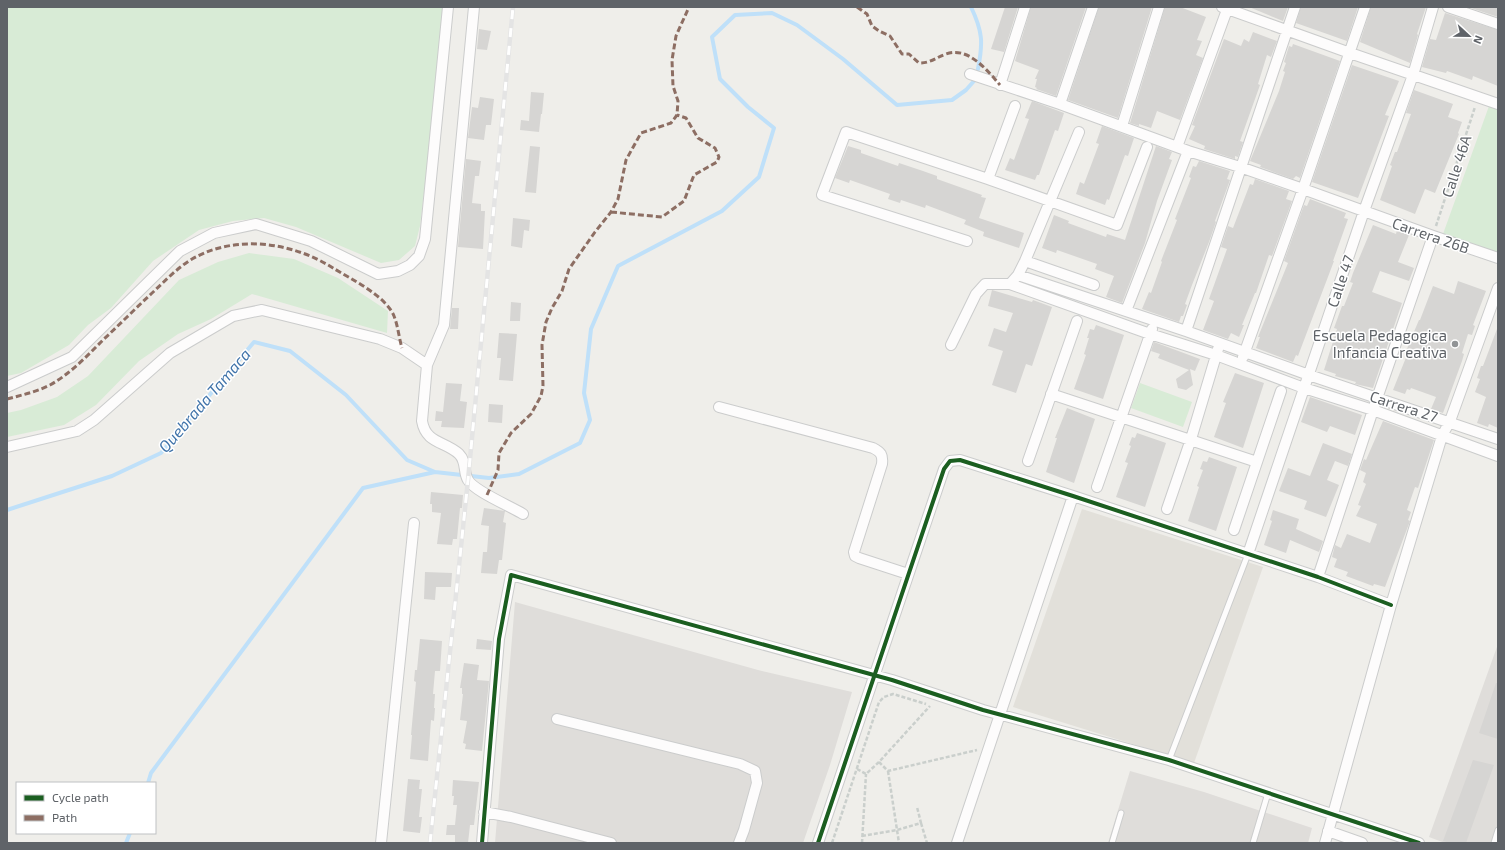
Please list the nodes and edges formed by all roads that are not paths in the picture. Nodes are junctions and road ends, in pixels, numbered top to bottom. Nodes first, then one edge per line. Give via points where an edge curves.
1 (448, 7) edge
2 (474, 7) edge
3 (1025, 7) edge
4 (1093, 7) edge
5 (1159, 7) edge
6 (1226, 7) edge
7 (1295, 7) edge
8 (1365, 7) edge
9 (1432, 7) edge
10 (1448, 7) edge
11 (1498, 24) edge
12 (1287, 30) junction
13 (1350, 53) junction
14 (970, 74) dead end
15 (1413, 75) junction
16 (1000, 85) junction
17 (1060, 104) junction
18 (1498, 104) edge
19 (1015, 106) dead end
20 (1122, 126) junction
21 (1078, 132) dead end
22 (1177, 147) junction
23 (1147, 148) dead end
24 (1188, 151) junction
25 (1240, 167) junction
26 (988, 179) junction
27 (1303, 189) junction
28 (1049, 200) junction
29 (1364, 211) junction
30 (1433, 236) junction
31 (967, 241) dead end
32 (1498, 258) edge
33 (1025, 261) junction
34 (1018, 275) junction
35 (1010, 284) junction
36 (1094, 285) dead end
37 (1498, 288) edge
38 (1126, 311) junction
39 (1078, 321) dead end
40 (1156, 322) junction
41 (1186, 331) junction
42 (1150, 334) junction
43 (1220, 344) junction
44 (951, 345) dead end
45 (1246, 351) junction
46 (1216, 355) junction
47 (1240, 364) junction
48 (427, 365) junction
49 (1309, 374) junction
50 (7, 387) edge
51 (1304, 388) junction
52 (1281, 391) dead end
53 (1051, 394) junction
54 (1377, 398) junction
55 (719, 407) dead end
56 (1372, 410) junction
57 (1122, 418) junction
58 (1450, 421) junction
59 (1442, 436) junction
60 (1498, 438) edge
61 (1191, 439) junction
62 (7, 447) edge
63 (1498, 456) edge
64 (1028, 460) dead end
65 (1257, 462) junction
66 (1097, 487) dead end
67 (1073, 496) junction
68 (1167, 509) dead end
69 (523, 514) dead end
70 (414, 523) dead end
71 (1234, 530) dead end
72 (1248, 554) junction
73 (908, 574) junction
74 (1318, 577) junction
75 (1391, 604) junction
76 (874, 676) junction
77 (1000, 714) junction
78 (557, 719) dead end
79 (1170, 760) junction
80 (1268, 792) junction
81 (484, 812) junction
82 (1121, 813) dead end
83 (1333, 814) junction
84 (1498, 830) edge
85 (1328, 831) junction
86 (381, 843) edge
87 (482, 843) edge
88 (611, 843) edge
89 (739, 843) edge
90 (818, 843) edge
91 (957, 843) edge
92 (1112, 843) edge
93 (1253, 843) edge
94 (1324, 843) edge
95 (1362, 843) edge
96 (1419, 843) edge
97 (1494, 843) edge

1 - 50 street via 425,239 419,256 410,264 398,270 378,274 311,241 256,224 214,233 180,251 72,357
2 - 48 street via 444,325
3 - 16 street
4 - 17 street
5 - 20 street
6 - 12 street
6 - 22 street
7 - 12 street
8 - 13 street
9 - 15 street, Calle 47
10 - 11 street
12 - 13 street
12 - 25 street
13 - 15 street
13 - 27 street
14 - 16 street, Carrera 26B
15 - 18 street
15 - 29 street, Calle 47
16 - 17 street, Carrera 26B
17 - 20 street, Carrera 26B
19 - 26 street
20 - 22 street, Carrera 26B
21 - 28 street
22 - 24 street, Carrera 26B
23 - 28 street via 1117,225
24 - 25 street, Carrera 26B
24 - 38 street
25 - 27 street, Carrera 26B
25 - 41 street
26 - 28 street
26 - 31 street via 846,132 822,195
27 - 29 street, Carrera 26B
27 - 45 street
28 - 33 street
29 - 30 street, Carrera 26B
29 - 49 street, Calle 47
30 - 32 street, Carrera 26B
30 - 54 street
33 - 34 street
33 - 36 street
34 - 35 street
34 - 38 street, Carrera 27
35 - 42 street
35 - 44 street via 985,284 976,294
37 - 58 street
38 - 40 street, Carrera 27
39 - 53 street
40 - 41 street, Carrera 27
40 - 42 street
41 - 43 street, Carrera 27
42 - 46 street
42 - 57 street
43 - 45 street, Carrera 27
43 - 46 street
45 - 47 street
45 - 49 street, Carrera 27
46 - 47 street
46 - 61 street
47 - 51 street
48 - 62 street via 402,348 380,339 262,310 233,316 170,353 94,420 77,430
48 - 69 street via 423,428 427,434 459,454 465,465 468,480 478,489
49 - 51 street, Calle 47
49 - 54 street, Carrera 27
51 - 56 street
51 - 72 street, Calle 47
52 - 65 street
53 - 57 street
53 - 64 street
54 - 56 street
54 - 58 street, Carrera 27
55 - 73 street via 874,448 880,452 882,464 854,552 859,558
56 - 59 street
56 - 74 street
57 - 61 street
57 - 66 street
58 - 59 street
58 - 60 street, Carrera 27
59 - 63 street
59 - 75 street
61 - 65 street
61 - 68 street
65 - 71 street
67 - 72 street
67 - 73 street via 960,460 950,461 944,470
67 - 77 street
70 - 86 street
72 - 74 street
72 - 79 lane
73 - 76 street
74 - 75 street
75 - 83 street
76 - 77 street
76 - 81 street via 510,575 499,639
76 - 90 street
77 - 79 street
77 - 91 street
78 - 89 street via 740,764 755,771 757,783
79 - 80 street
80 - 83 street
80 - 93 lane
81 - 87 street
81 - 88 street
82 - 92 lane
83 - 85 street
83 - 96 street
84 - 97 lane
85 - 94 street
85 - 95 street

